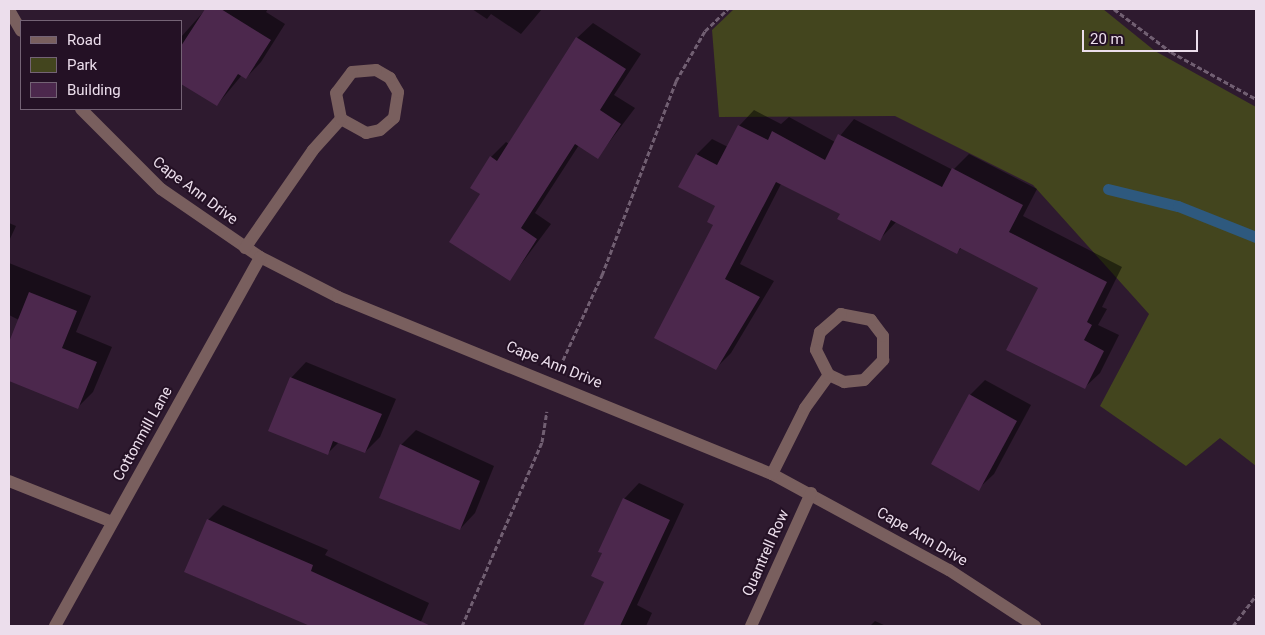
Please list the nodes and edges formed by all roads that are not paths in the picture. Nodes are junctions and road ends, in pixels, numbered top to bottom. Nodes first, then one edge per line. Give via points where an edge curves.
1 (9, 10) edge
2 (20, 29) edge
3 (82, 110) edge
4 (341, 119) junction
5 (245, 248) junction
6 (260, 257) junction
7 (828, 375) junction
8 (772, 474) junction
9 (9, 481) edge
10 (811, 493) junction
11 (112, 522) junction
12 (55, 626) edge
13 (751, 626) edge
14 (1035, 626) edge

1 - 2 street
3 - 5 street, Cape Ann Drive via 161,189
4 - 4 street via 366,133 380,130 394,118 398,92 390,78 376,70 352,72 336,93
4 - 5 street via 313,150
5 - 6 street, Cape Ann Drive
6 - 8 street, Cape Ann Drive via 338,297 553,381
6 - 11 street, Cottonmill Lane
7 - 7 street via 844,382 874,373 885,348 883,336 871,320 841,314 820,332 817,356
7 - 8 street via 805,408
8 - 10 street, Cape Ann Drive
9 - 11 street
10 - 13 street, Quantrell Row
10 - 14 street, Cape Ann Drive via 949,570
11 - 12 street, Cottonmill Lane

